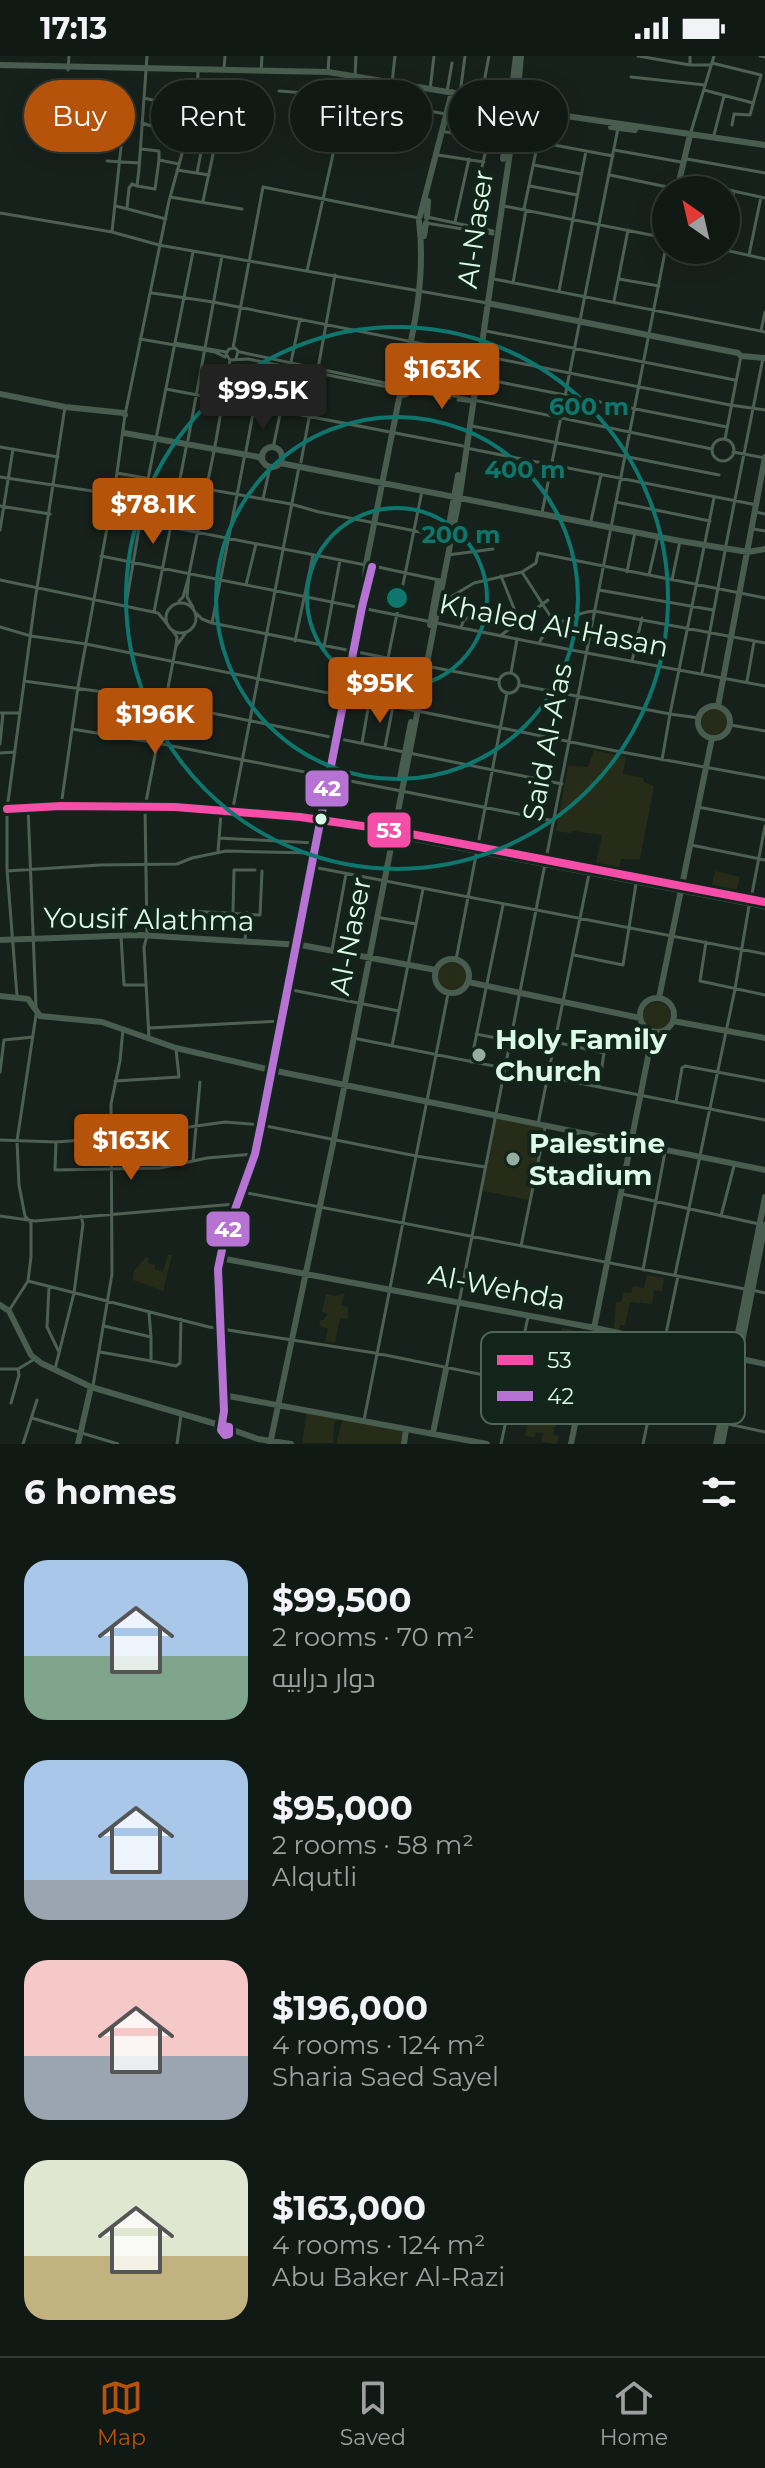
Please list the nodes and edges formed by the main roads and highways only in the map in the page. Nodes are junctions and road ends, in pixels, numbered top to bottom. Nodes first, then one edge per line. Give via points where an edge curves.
1 (519, 56) edge
2 (0, 67) edge
3 (517, 80) edge
4 (448, 92) edge
5 (448, 99) edge
6 (568, 117) edge
7 (568, 118) edge
8 (690, 136) junction
9 (765, 147) edge
10 (507, 152) edge
11 (509, 152) edge
12 (680, 176) edge
13 (485, 303) junction
14 (477, 354) junction
15 (764, 358) edge
16 (0, 394) edge
17 (472, 401) junction
18 (125, 415) road end
19 (124, 432) road end
20 (464, 447) junction
21 (765, 457) edge
22 (263, 458) junction
23 (281, 461) junction
24 (386, 482) junction
25 (457, 495) junction
26 (542, 512) junction
27 (612, 526) junction
28 (705, 543) junction
29 (765, 548) edge
30 (748, 551) junction
31 (432, 622) junction
32 (718, 706) junction
33 (712, 738) junction
34 (312, 853) junction
35 (381, 880) junction
36 (0, 940) edge
37 (296, 947) junction
38 (366, 959) junction
39 (435, 972) junction
40 (469, 980) junction
41 (0, 996) edge
42 (659, 998) junction
43 (358, 1003) junction
44 (640, 1015) junction
45 (673, 1021) junction
46 (653, 1032) junction
47 (765, 1038) edge
48 (271, 1070) junction
49 (342, 1083) junction
50 (632, 1142) junction
51 (765, 1170) edge
52 (765, 1197) edge
53 (762, 1225) edge
54 (220, 1258) junction
55 (304, 1273) junction
56 (0, 1307) edge
57 (595, 1328) junction
58 (594, 1332) edge
59 (613, 1332) edge
60 (741, 1332) edge
61 (33, 1360) junction
62 (745, 1361) edge
63 (765, 1364) edge
64 (446, 1369) road end
65 (92, 1388) junction
66 (223, 1395) junction
67 (279, 1404) junction
68 (224, 1410) junction
69 (181, 1417) junction
70 (575, 1424) edge
71 (723, 1424) edge
72 (214, 1425) junction
73 (406, 1429) junction
74 (226, 1430) junction
75 (433, 1433) junction
76 (269, 1443) edge
77 (79, 1444) edge
78 (291, 1444) edge
79 (404, 1444) edge
80 (487, 1444) edge
81 (571, 1444) edge
82 (719, 1444) edge

1 - 3 main road, Al-Naser
2 - 4 main road via 328,72
5 - 24 main road via 422,219 421,290
6 - 8 main road
7 - 8 main road
8 - 9 main road
8 - 9 main road
8 - 12 main road
10 - 13 main road, Al-Naser
11 - 13 main road, Al-Naser
13 - 14 main road, Al-Naser
13 - 14 main road, Al-Naser
13 - 15 main road
14 - 17 main road, Al-Naser
14 - 17 main road, Al-Naser
16 - 18 main road
17 - 20 main road, Al-Naser
17 - 20 main road, Al-Naser
19 - 22 main road
20 - 25 main road, Al-Naser
21 - 30 main road
22 - 23 main road via 270,467
22 - 23 main road via 273,448
23 - 24 main road
24 - 25 main road
24 - 25 main road
24 - 34 main road
25 - 26 main road
25 - 31 main road, Al-Naser
25 - 31 main road, Al-Naser
26 - 27 main road
26 - 27 main road
27 - 28 main road
27 - 28 main road
28 - 30 main road
29 - 30 main road
30 - 32 main road
31 - 35 main road, Al-Naser
32 - 33 main road via 728,712 730,725 723,735
32 - 33 main road via 705,708 699,718 701,731
33 - 42 main road
34 - 37 main road
34 - 37 main road
35 - 38 main road, Al-Naser
35 - 38 main road, Al-Naser
36 - 37 main road, Yousif Alathma via 147,936
37 - 38 main road, Yousif Alathma
37 - 38 main road, Yousif Alathma
37 - 48 main road
38 - 39 main road, Yousif Alathma
38 - 43 main road, Al-Naser
39 - 40 main road via 443,962 456,960 466,966
39 - 40 main road via 438,987 448,994 462,991
40 - 44 main road
41 - 48 main road via 31,1001 38,1013 102,1022 176,1048
42 - 44 main road via 647,1000
42 - 45 main road via 672,1006
43 - 49 main road, Al-Naser
43 - 49 main road, Al-Naser
44 - 46 main road
45 - 46 main road via 665,1030
45 - 47 main road
46 - 50 main road
48 - 49 main road
48 - 54 main road via 255,1154
49 - 50 main road
49 - 55 main road, Al-Naser
50 - 51 main road
50 - 57 main road
52 - 53 main road
53 - 60 main road
54 - 55 main road, Al-Wehda
54 - 66 main road
55 - 57 main road, Al-Wehda
55 - 67 main road, Al-Naser
56 - 61 main road
56 - 61 main road via 9,1311
57 - 58 main road
57 - 59 main road, Al-Wehda
61 - 65 main road
61 - 65 main road
62 - 63 main road, Al-Wehda
64 - 75 main road, Said Al-A'as
65 - 69 main road
65 - 77 main road
66 - 67 main road
66 - 68 main road
67 - 73 main road
67 - 76 main road, Al-Naser
68 - 72 main road
68 - 74 main road
69 - 72 main road
69 - 74 main road
70 - 81 main road
71 - 82 main road
72 - 74 main road
73 - 75 main road
73 - 79 main road
74 - 76 main road
75 - 80 main road
76 - 78 main road

